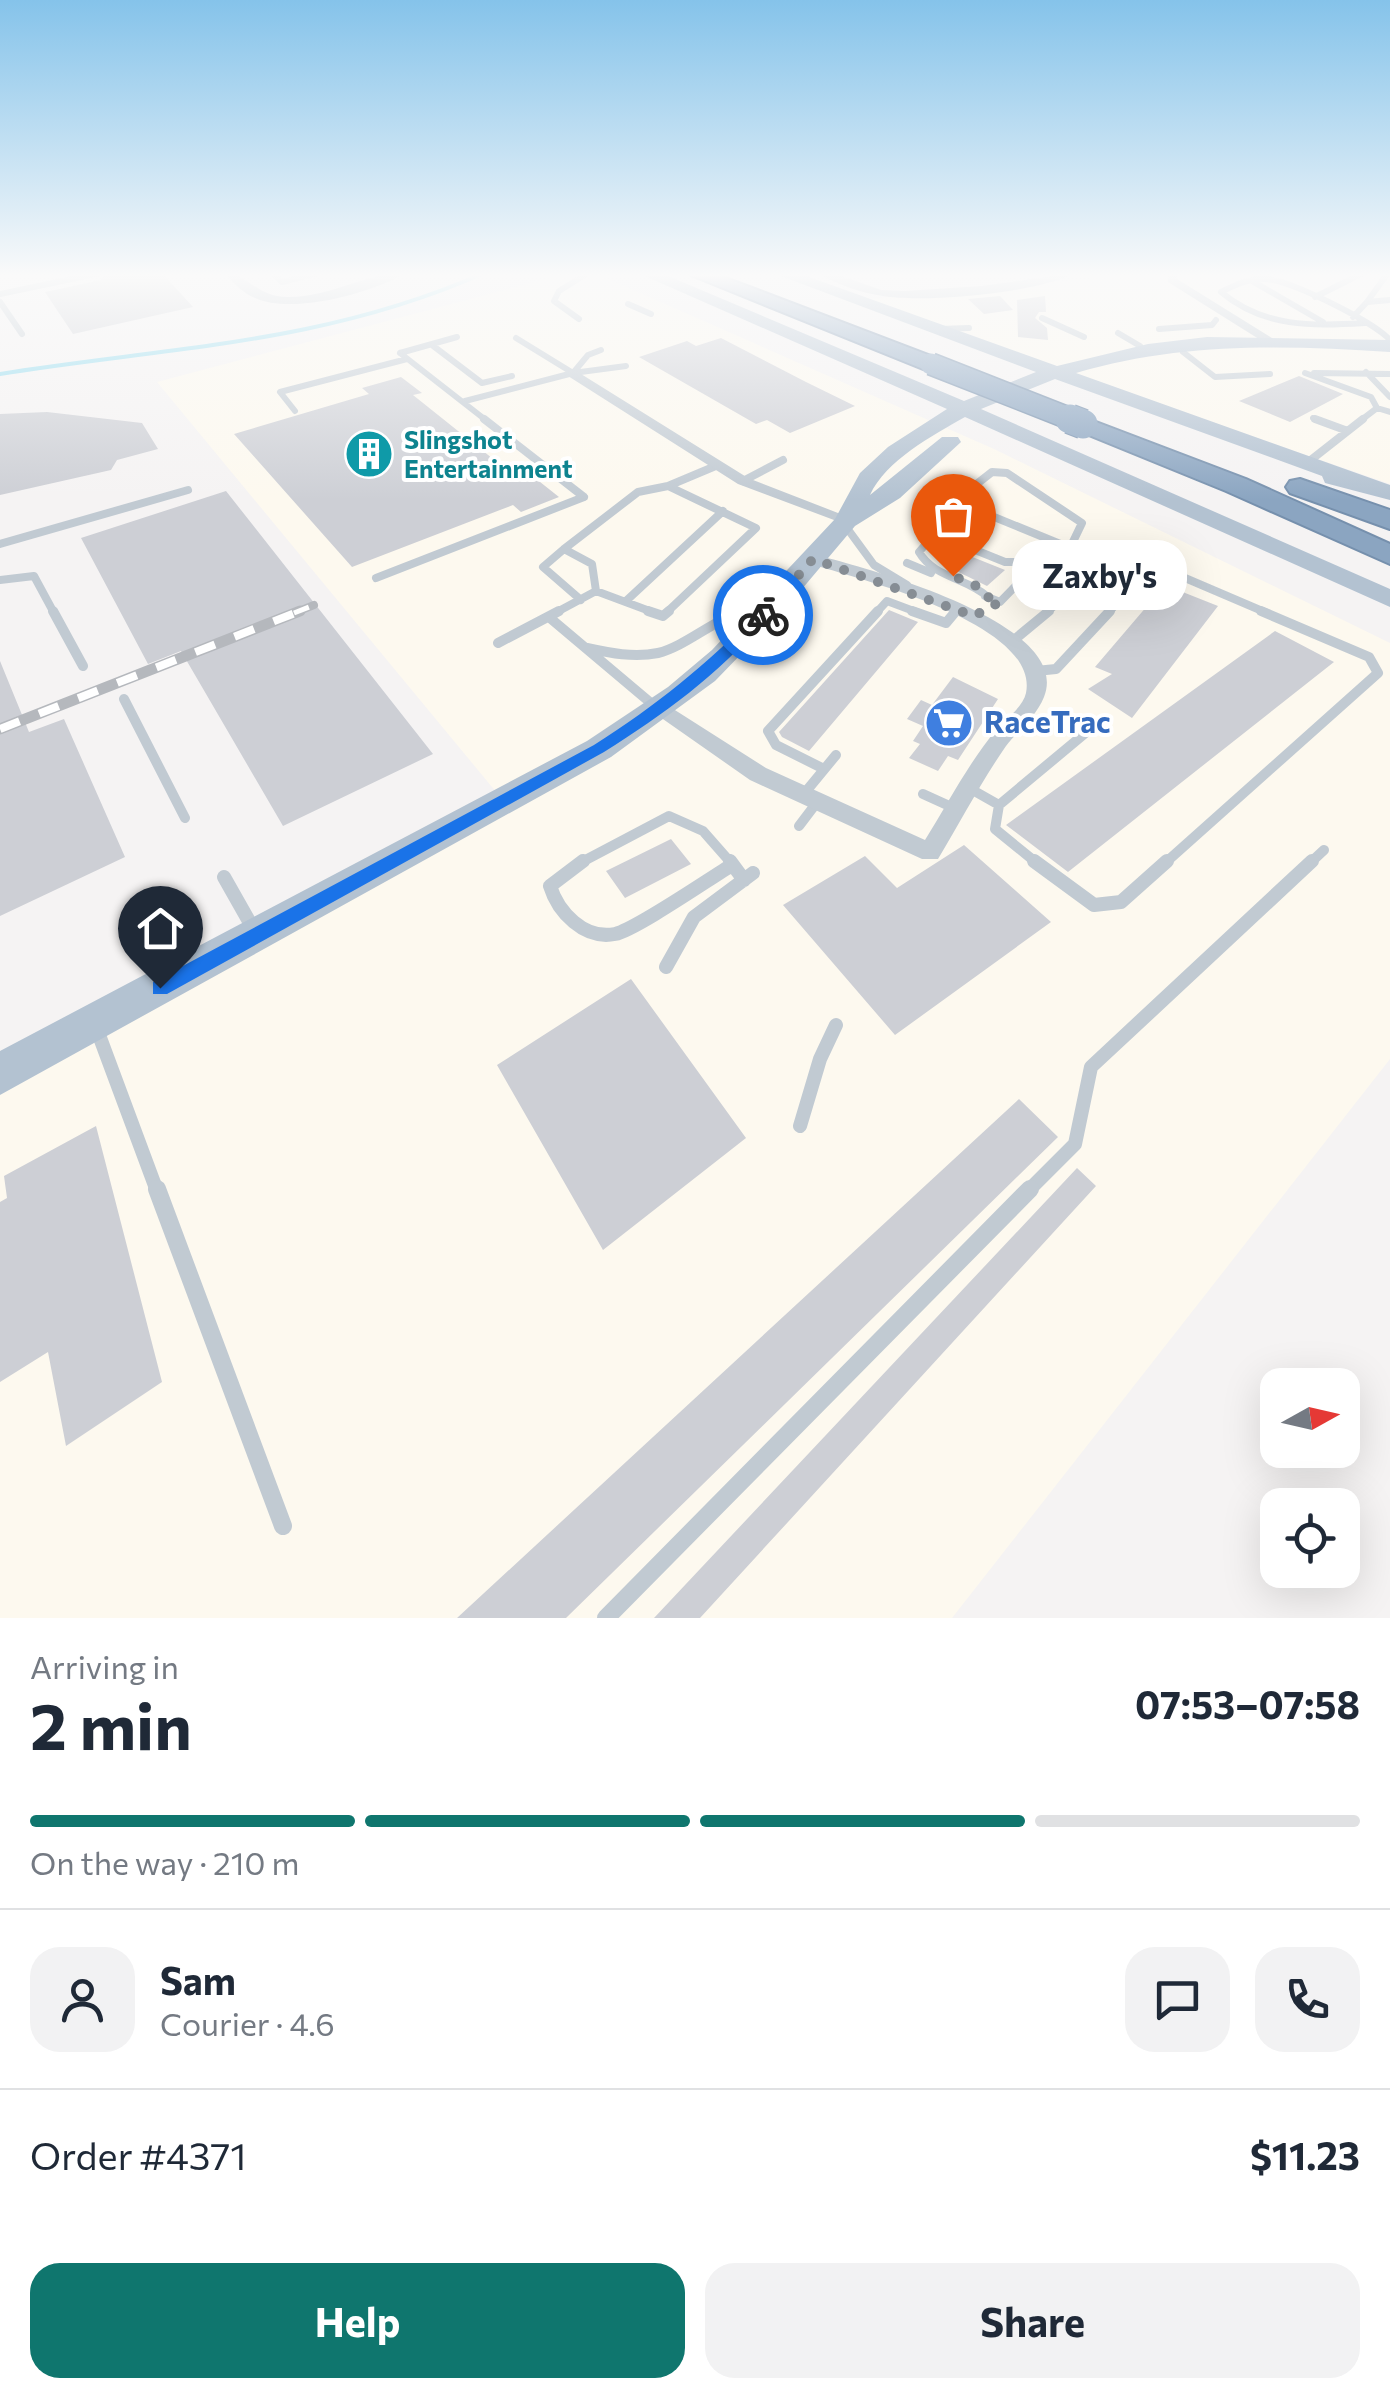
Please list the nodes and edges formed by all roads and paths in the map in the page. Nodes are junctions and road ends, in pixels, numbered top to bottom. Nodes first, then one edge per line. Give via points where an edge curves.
1 (1189, 348) edge
2 (420, 349) edge
3 (436, 349) edge
4 (533, 349) edge
5 (825, 349) edge
6 (847, 349) edge
7 (963, 349) edge
8 (963, 349) edge
9 (969, 349) edge
10 (1128, 349) edge
11 (1170, 349) edge
12 (1188, 349) edge
13 (601, 350) dead end
14 (1015, 356) junction
15 (406, 359) junction
16 (626, 366) dead end
17 (1140, 366) junction
18 (572, 372) junction
19 (1366, 372) junction
20 (1270, 374) dead end
21 (1390, 374) edge
22 (470, 376) junction
23 (512, 376) dead end
24 (442, 384) junction
25 (1042, 389) junction
26 (924, 392) junction
27 (1390, 397) edge
28 (465, 401) junction
29 (1376, 408) junction
30 (1162, 409) junction
31 (295, 411) dead end
32 (1390, 412) edge
33 (964, 416) junction
34 (1092, 418) junction
35 (1313, 418) dead end
36 (1345, 430) junction
37 (1062, 452) junction
38 (783, 460) dead end
39 (1307, 462) junction
40 (718, 465) junction
41 (1354, 480) junction
42 (743, 481) junction
43 (668, 486) junction
44 (188, 490) dead end
45 (891, 492) junction
46 (1390, 493) edge
47 (723, 511) junction
48 (1390, 520) edge
49 (846, 522) junction
50 (0, 544) edge
51 (1070, 548) junction
52 (564, 549) junction
53 (680, 550) junction
54 (690, 554) dead end
55 (1390, 555) edge
56 (813, 559) junction
57 (1024, 562) dead end
58 (907, 563) dead end
59 (1034, 566) dead end
60 (376, 578) dead end
61 (0, 580) edge
62 (1078, 584) dead end
63 (596, 590) junction
64 (779, 598) junction
65 (1390, 599) edge
66 (580, 600) junction
67 (626, 600) junction
68 (932, 600) junction
69 (994, 600) junction
70 (1060, 601) dead end
71 (965, 613) junction
72 (550, 618) junction
73 (1014, 640) junction
74 (498, 643) dead end
75 (587, 648) junction
76 (83, 666) dead end
77 (1036, 671) junction
78 (124, 699) dead end
79 (660, 710) junction
80 (1095, 725) dead end
81 (836, 754) dead end
82 (824, 769) junction
83 (969, 788) junction
84 (923, 794) dead end
85 (810, 798) junction
86 (998, 805) junction
87 (956, 810) junction
88 (186, 818) dead end
89 (799, 826) dead end
90 (1324, 850) dead end
91 (732, 865) junction
92 (224, 877) dead end
93 (257, 935) junction
94 (666, 967) dead end
95 (95, 1023) junction
96 (836, 1025) dead end
97 (0, 1074) edge
98 (800, 1126) dead end
99 (283, 1526) dead end
100 (606, 1618) edge

1 - 20 lane via 1215,377
2 - 15 lane via 400,354
3 - 22 lane
4 - 18 lane
5 - 26 main road
6 - 7 main road via 944,386 995,368
8 - 34 highway, bridge
9 - 14 main road
10 - 17 lane
11 - 25 main road via 1152,349
12 - 17 main road
13 - 18 lane
14 - 17 main road
14 - 25 main road
14 - 25 main road
15 - 24 lane
15 - 31 lane via 280,392
16 - 18 lane
17 - 25 main road
17 - 30 main road via 1141,393
18 - 28 lane
18 - 40 street
19 - 21 lane
19 - 27 lane
19 - 29 lane via 1305,373 1371,397
22 - 23 lane via 482,383
22 - 24 lane
24 - 28 lane
25 - 26 main road via 968,398
25 - 30 main road
25 - 33 main road
25 - 37 main road via 1028,416
25 - 41 main road via 1110,396 1332,478
26 - 33 main road via 939,415
28 - 60 lane via 584,497
29 - 32 lane
29 - 36 lane
30 - 39 main road
33 - 37 main road
33 - 45 main road via 944,446
33 - 49 main road via 865,481
34 - 48 highway
34 - 55 highway
35 - 36 lane
36 - 39 lane
37 - 45 main road via 1018,438 971,436
37 - 65 main road
38 - 42 lane
39 - 41 main road
40 - 42 street
40 - 43 lane
41 - 46 main road
42 - 49 street
43 - 47 lane
43 - 52 lane via 638,492
44 - 50 lane
45 - 49 main road
47 - 53 lane
47 - 67 lane via 756,528 663,616
49 - 56 main road
49 - 68 lane via 874,566
51 - 51 lane via 1004,521 955,501 992,472 1007,474 1082,522
51 - 62 lane via 1097,560
52 - 63 lane via 592,564
52 - 66 lane via 543,567
53 - 54 lane
53 - 67 lane
56 - 64 main road
56 - 68 street
57 - 69 lane via 1005,562 943,537 932,537 918,552 925,564
58 - 69 lane
59 - 69 lane
61 - 76 lane via 34,576
63 - 66 lane
63 - 67 lane
64 - 75 lane via 723,617 660,654
64 - 79 main road
66 - 72 lane
68 - 71 street
69 - 71 lane
70 - 73 lane
71 - 73 street
71 - 82 lane via 946,623 887,601 768,732 776,745
72 - 74 lane
72 - 75 lane
73 - 77 street
75 - 79 lane
77 - 83 street via 1033,699
77 - 86 lane via 1056,669 1145,572 1164,569 1369,657 1378,672 1121,902 1094,905 1080,898 995,828
78 - 88 lane
79 - 85 street via 758,774
79 - 93 main road
80 - 86 lane
81 - 82 lane
82 - 85 lane
83 - 86 lane
83 - 87 street
84 - 87 lane
85 - 87 street via 930,852
85 - 89 lane
90 - 100 lane via 1091,1066 1075,1144
91 - 91 lane via 686,818 669,816 568,869 550,886 554,905 572,924 616,934
91 - 94 lane via 749,876 694,916
92 - 93 lane
93 - 95 main road
95 - 97 main road
95 - 99 lane
96 - 98 lane

